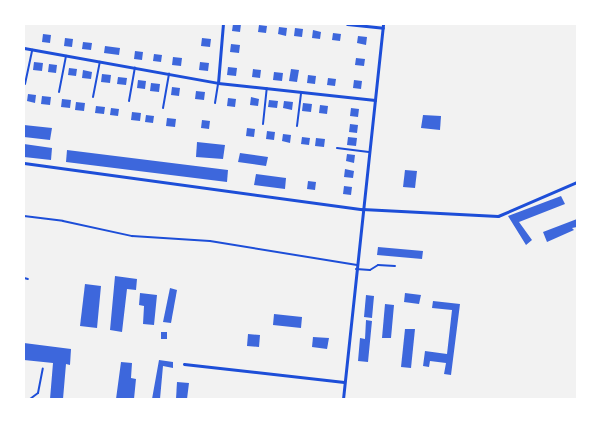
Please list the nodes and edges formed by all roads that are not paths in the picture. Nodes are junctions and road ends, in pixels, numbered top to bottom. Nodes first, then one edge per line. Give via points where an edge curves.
1 (223, 24) edge
2 (347, 24) edge
3 (384, 24) edge
4 (383, 28) junction
5 (24, 48) edge
6 (32, 50) junction
7 (66, 56) junction
8 (100, 62) junction
9 (135, 68) junction
10 (169, 74) junction
11 (218, 83) junction
12 (25, 84) edge
13 (267, 88) junction
14 (59, 92) dead end
15 (301, 92) junction
16 (93, 96) dead end
17 (375, 100) junction
18 (129, 101) dead end
19 (215, 103) dead end
20 (163, 108) dead end
21 (264, 124) dead end
22 (297, 126) dead end
23 (337, 148) dead end
24 (369, 152) junction
25 (24, 163) edge
26 (577, 182) edge
27 (362, 209) junction
28 (24, 216) edge
29 (395, 266) dead end
30 (356, 267) junction
31 (24, 278) edge
32 (28, 279) dead end
33 (184, 364) dead end
34 (43, 368) dead end
35 (344, 382) junction
36 (30, 399) edge
37 (343, 399) edge

1 - 11 street
2 - 4 street
3 - 4 street
4 - 17 street
5 - 6 street
6 - 7 street
6 - 12 lane
7 - 8 street
7 - 14 lane
8 - 9 street
8 - 16 lane
9 - 10 street
9 - 18 lane
10 - 11 street
10 - 20 lane
11 - 13 street
11 - 19 lane
13 - 15 street
13 - 21 lane
15 - 17 street
15 - 22 lane
17 - 24 street
23 - 24 lane
24 - 27 street
25 - 27 street
26 - 27 street via 498,216
27 - 30 street
28 - 30 lane via 132,236 210,240
29 - 30 lane via 378,265 370,270
30 - 35 street
31 - 32 lane
33 - 35 street
34 - 36 lane via 38,393
35 - 37 street

